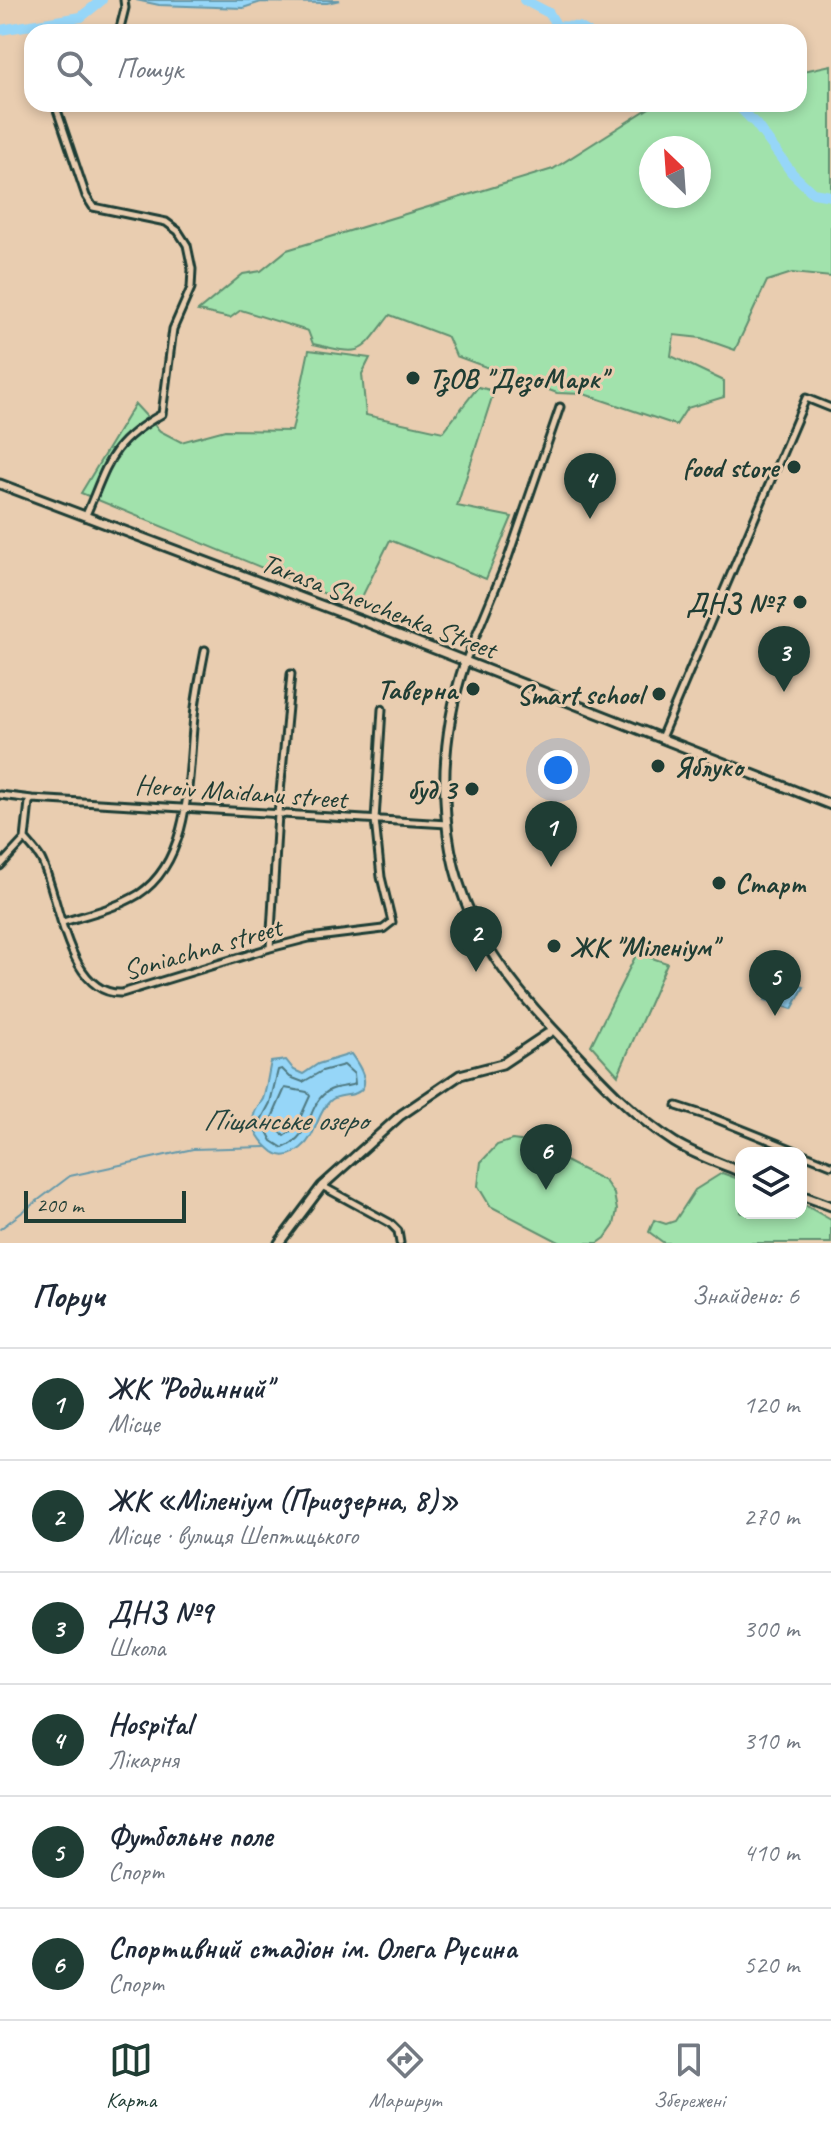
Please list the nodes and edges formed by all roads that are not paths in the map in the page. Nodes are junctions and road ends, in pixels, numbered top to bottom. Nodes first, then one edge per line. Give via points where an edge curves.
1 (124, 0) edge
2 (121, 24) edge
3 (58, 112) edge
4 (560, 407) dead end
5 (831, 408) edge
6 (0, 484) edge
7 (86, 515) junction
8 (205, 650) dead end
9 (465, 662) junction
10 (291, 674) dead end
11 (382, 709) dead end
12 (661, 738) junction
13 (0, 795) edge
14 (32, 799) junction
15 (831, 805) edge
16 (184, 808) junction
17 (278, 814) junction
18 (375, 820) junction
19 (448, 824) junction
20 (25, 839) junction
21 (0, 866) edge
22 (63, 922) junction
23 (270, 948) junction
24 (553, 1030) junction
25 (677, 1106) dead end
26 (831, 1165) edge
27 (735, 1169) edge
28 (322, 1186) junction
29 (807, 1197) edge
30 (831, 1206) edge
31 (279, 1243) edge
32 (400, 1243) edge

1 - 2 street
3 - 7 street via 93,207 166,222 187,245 192,269 191,288 173,329 162,414 119,444
4 - 9 street
5 - 12 street via 806,398
6 - 7 street, Tarasa Shevchenka Street
7 - 9 street, Tarasa Shevchenka Street
8 - 16 street
9 - 12 street, Tarasa Shevchenka Street
9 - 19 street via 454,696 448,746
10 - 17 street
11 - 18 street
12 - 15 street, Tarasa Shevchenka Street
13 - 14 street, Heroiv Maidanu street
14 - 16 street, Heroiv Maidanu street
14 - 20 street
16 - 17 street, Heroiv Maidanu street
16 - 22 street via 176,844 162,872 140,893
17 - 18 street, Heroiv Maidanu street
17 - 23 street
18 - 19 street, Heroiv Maidanu street
18 - 23 street, Soniachna street via 389,926
19 - 24 street via 459,881 477,927 504,972
20 - 21 street
20 - 22 street, Soniachna street via 40,858
22 - 23 street, Soniachna street via 88,981 112,994
24 - 27 street via 654,1129
24 - 28 street via 502,1064 460,1075 401,1115
25 - 26 street
28 - 31 street
28 - 32 street via 390,1223
29 - 30 street

